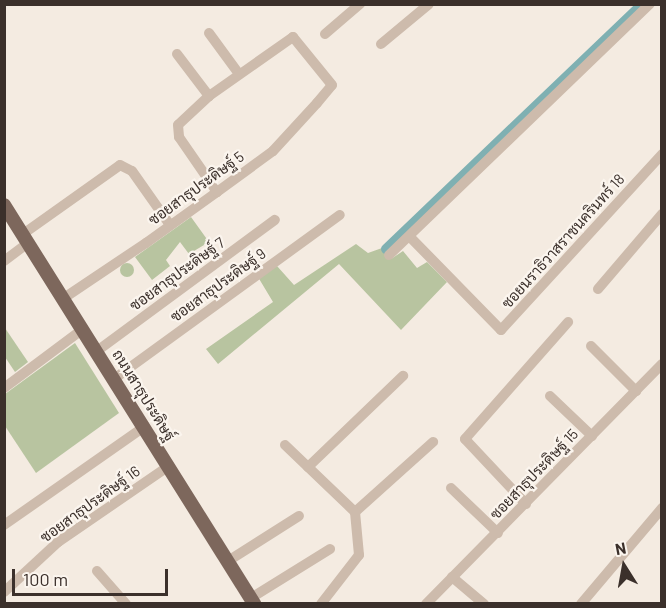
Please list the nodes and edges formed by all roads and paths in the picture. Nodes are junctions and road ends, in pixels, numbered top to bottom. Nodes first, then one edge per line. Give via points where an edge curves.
1 (360, 4) edge
2 (429, 4) edge
3 (650, 4) edge
4 (209, 33) dead end
5 (325, 34) dead end
6 (381, 44) dead end
7 (177, 54) dead end
8 (239, 74) junction
9 (209, 96) junction
10 (662, 154) edge
11 (217, 192) junction
12 (4, 205) edge
13 (662, 214) edge
14 (340, 215) dead end
15 (275, 220) dead end
16 (170, 225) junction
17 (410, 237) junction
18 (26, 239) junction
19 (389, 255) dead end
20 (4, 261) edge
21 (598, 289) dead end
22 (64, 298) junction
23 (568, 322) dead end
24 (83, 329) junction
25 (591, 346) dead end
26 (97, 351) junction
27 (662, 364) edge
28 (403, 376) dead end
29 (114, 379) junction
30 (4, 388) edge
31 (636, 391) junction
32 (550, 396) dead end
33 (144, 427) junction
34 (592, 436) junction
35 (433, 442) dead end
36 (285, 445) dead end
37 (169, 466) junction
38 (308, 467) junction
39 (451, 488) dead end
40 (526, 504) junction
41 (662, 508) edge
42 (355, 512) junction
43 (299, 516) dead end
44 (4, 525) edge
45 (498, 534) junction
46 (330, 549) dead end
47 (228, 561) junction
48 (97, 571) dead end
49 (452, 576) junction
50 (4, 592) edge
51 (252, 601) edge
52 (126, 603) edge
53 (321, 603) edge
54 (426, 603) edge
55 (484, 603) edge
56 (581, 603) edge

1 - 5 street
2 - 6 street
3 - 17 street
4 - 8 street
7 - 9 street
8 - 9 street
8 - 11 street, ซอยสาธุประดิษฐ์ 5 via 293,37 332,85 279,146
9 - 11 street via 181,121 177,133
10 - 17 street, ซอยนราธิวาสราชนครินทร์ 18 via 501,330
11 - 16 street, ซอยสาธุประดิษฐ์ 5
12 - 18 main road, ถนนสาธุประดิษฐ์
13 - 21 street
14 - 29 street, ซอยสาธุประดิษฐ์ 9
15 - 26 street, ซอยสาธุประดิษฐ์ 7
16 - 18 street via 132,171 120,165
16 - 22 street, ซอยสาธุประดิษฐ์ 5
17 - 19 street
18 - 20 street
18 - 22 main road, ถนนสาธุประดิษฐ์
22 - 24 main road, ถนนสาธุประดิษฐ์
23 - 40 street via 465,440
24 - 26 main road, ถนนสาธุประดิษฐ์
24 - 30 street
25 - 31 street
26 - 29 main road, ถนนสาธุประดิษฐ์
27 - 31 street, ซอยสาธุประดิษฐ์ 15
28 - 38 street
29 - 33 main road, ถนนสาธุประดิษฐ์
31 - 34 street, ซอยสาธุประดิษฐ์ 15
32 - 34 street
33 - 37 main road, ถนนสาธุประดิษฐ์
33 - 44 street
34 - 40 street, ซอยสาธุประดิษฐ์ 15
35 - 42 street
36 - 38 street
37 - 47 main road, ถนนสาธุประดิษฐ์
37 - 50 street, ซอยสาธุประดิษฐ์ 16 via 58,542
38 - 42 street
39 - 45 street
40 - 45 street, ซอยสาธุประดิษฐ์ 15
41 - 56 street
42 - 53 street via 359,555
43 - 47 street
45 - 49 street, ซอยสาธุประดิษฐ์ 15
46 - 51 street
47 - 51 main road, ถนนสาธุประดิษฐ์
48 - 52 street
49 - 54 street, ซอยสาธุประดิษฐ์ 15
49 - 55 street

